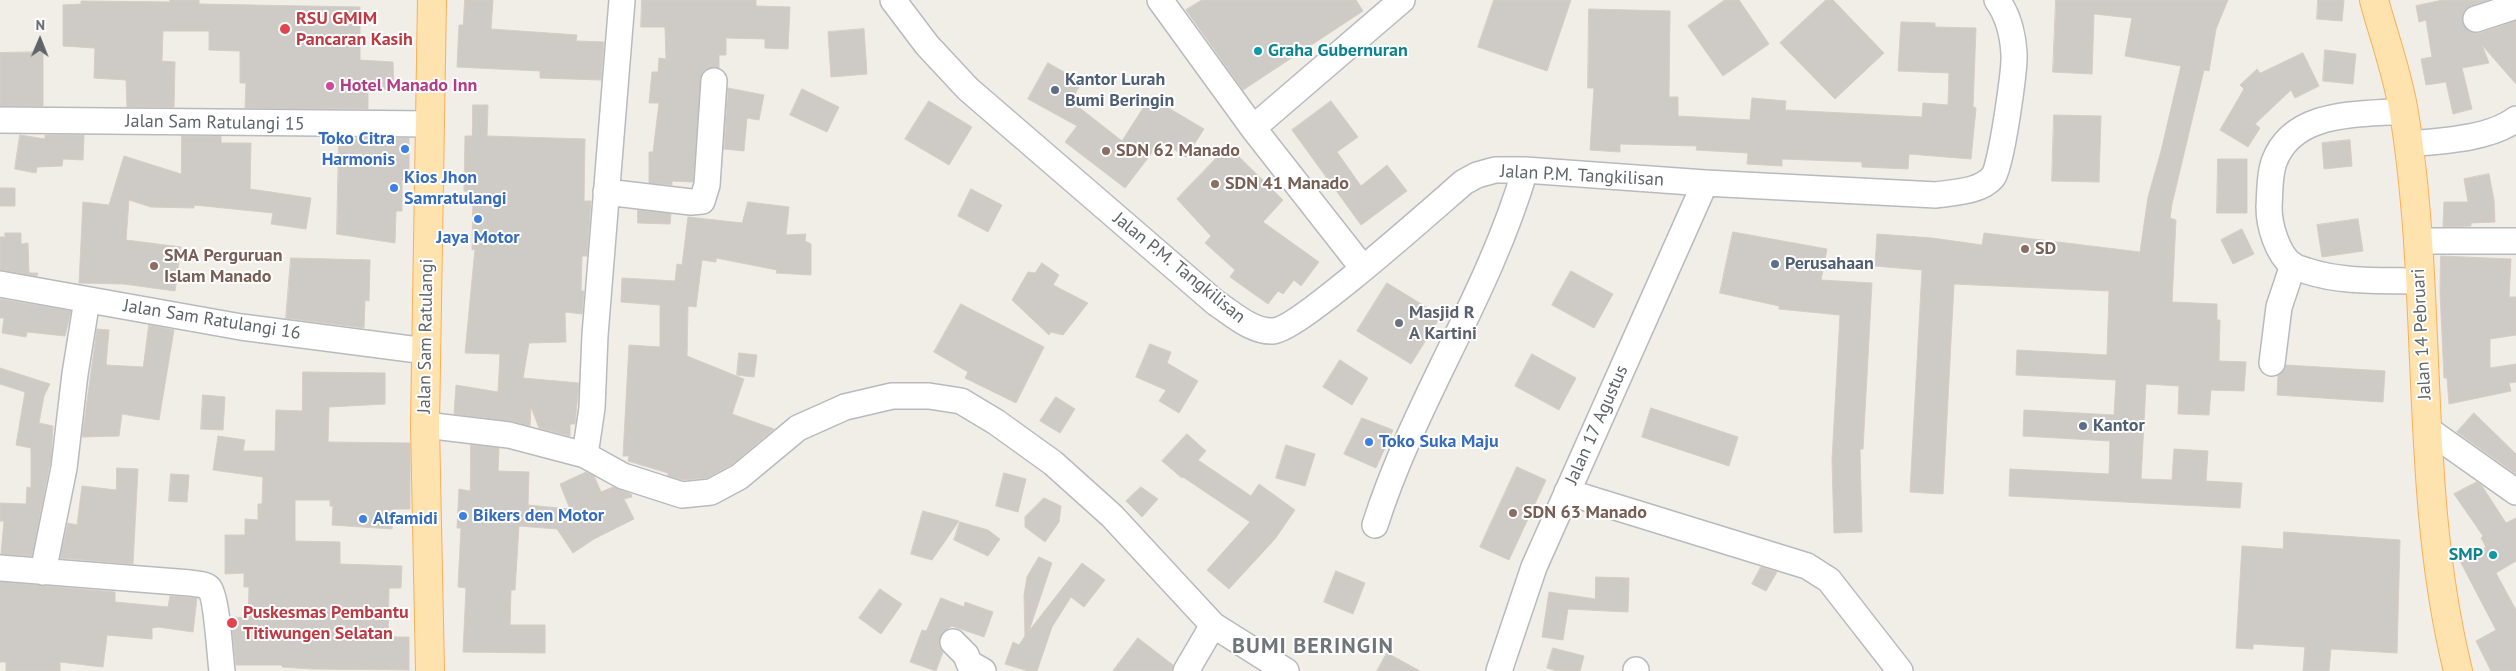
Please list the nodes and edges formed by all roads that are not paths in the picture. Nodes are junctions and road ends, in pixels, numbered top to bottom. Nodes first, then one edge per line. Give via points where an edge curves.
1 (432, 0) edge
2 (622, 0) edge
3 (893, 0) edge
4 (1160, 0) edge
5 (1402, 0) edge
6 (1997, 0) edge
7 (2374, 0) edge
8 (2516, 6) edge
9 (2476, 19) dead end
10 (714, 80) dead end
11 (2404, 111) junction
12 (2516, 119) edge
13 (0, 120) edge
14 (431, 124) junction
15 (1253, 128) junction
16 (2408, 144) junction
17 (1525, 170) junction
18 (1705, 183) junction
19 (606, 192) junction
20 (2417, 241) junction
21 (2516, 241) edge
22 (2293, 266) junction
23 (1362, 267) junction
24 (2420, 281) junction
25 (0, 284) edge
26 (87, 300) junction
27 (426, 351) junction
28 (2272, 363) dead end
29 (425, 425) junction
30 (2427, 429) junction
31 (585, 456) junction
32 (1567, 492) junction
33 (2516, 492) edge
34 (1375, 524) dead end
35 (0, 568) edge
36 (43, 572) junction
37 (1213, 625) junction
38 (953, 642) dead end
39 (222, 671) edge
40 (430, 671) edge
41 (983, 671) edge
42 (1186, 671) edge
43 (1286, 671) edge
44 (1499, 671) edge
45 (1900, 671) edge
46 (2458, 671) edge

1 - 14 main road, Jalan Sam Ratulangi
2 - 19 street
3 - 23 street, Jalan P.M. Tangkilisan via 927,45 968,89 1216,303 1253,328 1273,331 1283,328 1312,310
4 - 15 street
5 - 15 street
6 - 18 street, Jalan P.M. Tangkilisan via 2010,25 2014,55 2001,156 1995,176 1984,184 1966,191 1936,195
7 - 11 main road, Jalan 14 Pebruari
8 - 9 street
10 - 19 street via 707,185 702,200 691,202
11 - 16 main road, Jalan 14 Pebruari
11 - 22 street via 2319,120 2300,128 2280,149 2270,180 2269,221 2278,246
12 - 16 street via 2508,126 2475,135
13 - 14 street, Jalan Sam Ratulangi 15
14 - 27 main road, Jalan Sam Ratulangi
15 - 23 street
16 - 20 main road, Jalan 14 Pebruari
17 - 18 street, Jalan P.M. Tangkilisan
17 - 23 street, Jalan P.M. Tangkilisan via 1494,170 1464,182
17 - 34 street via 1515,205 1389,480
18 - 32 street, Jalan 17 Agustus
19 - 31 street via 592,408
20 - 21 street
20 - 24 main road, Jalan 14 Pebruari
22 - 24 street via 2338,280
22 - 28 street via 2279,307
24 - 30 main road, Jalan 14 Pebruari
25 - 26 street, Jalan Sam Ratulangi 16
26 - 27 street, Jalan Sam Ratulangi 16 via 241,327
26 - 36 street via 64,468
27 - 29 main road, Jalan Sam Ratulangi
29 - 31 street via 509,435
29 - 40 main road, Jalan Sam Ratulangi
30 - 33 street
30 - 46 main road, Jalan 14 Pebruari via 2438,556
31 - 37 street via 622,476 657,489 682,495 711,492 739,477 798,428 845,407 892,396 929,396 961,402 996,422 1053,463 1112,516
32 - 44 street, Jalan 17 Agustus via 1534,567
32 - 45 street via 1807,566 1829,580
35 - 36 street
36 - 39 street via 207,586 214,604
37 - 42 street
37 - 43 street
38 - 41 street via 969,663

